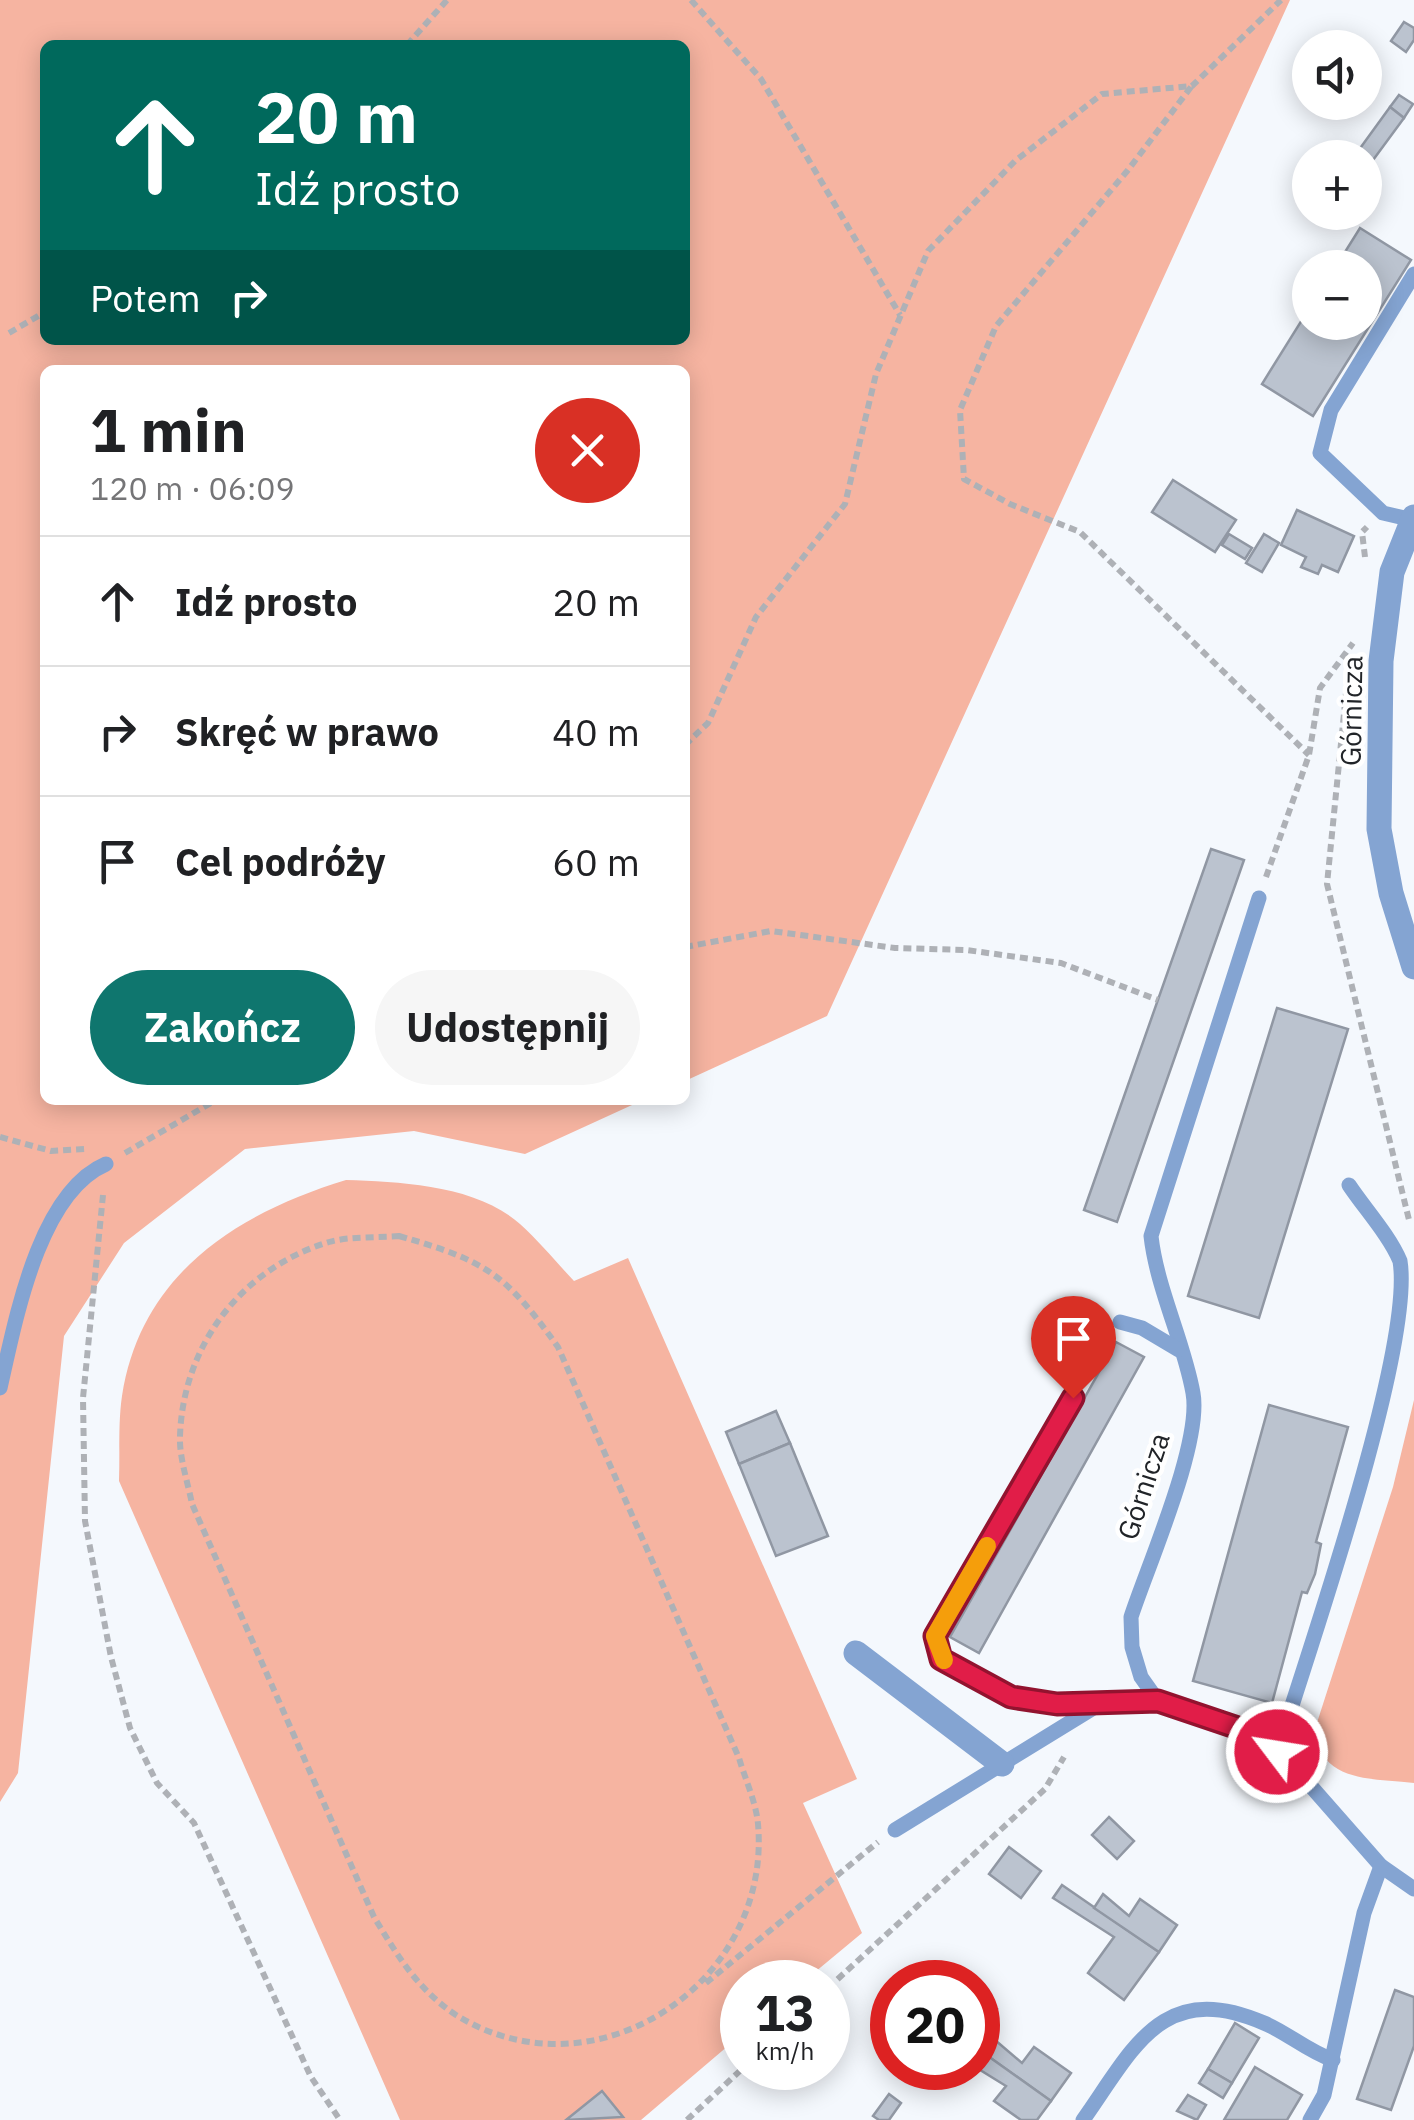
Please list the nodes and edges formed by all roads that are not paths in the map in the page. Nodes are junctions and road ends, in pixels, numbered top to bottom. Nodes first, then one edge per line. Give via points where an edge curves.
1 (1414, 274) edge
2 (1414, 518) edge
3 (1259, 898) road end
4 (1414, 967) edge
5 (106, 1164) road end
6 (1350, 1185) dead end
7 (1120, 1322) dead end
8 (1178, 1350) junction
9 (0, 1388) edge
10 (1073, 1398) dead end
11 (856, 1653) dead end
12 (1158, 1701) junction
13 (1098, 1705) junction
14 (1277, 1752) junction
15 (1002, 1764) junction
16 (889, 1834) road end
17 (1381, 1866) junction
18 (1414, 1889) edge
19 (1332, 2060) junction
20 (1083, 2120) edge
21 (1310, 2120) edge

1 - 2 lane via 1331,410 1320,453 1382,513
2 - 4 street, Górnicza via 1392,572 1381,661 1379,829
3 - 8 lane, Górnicza via 1151,1236
5 - 9 lane via 91,1170 61,1206 37,1253
6 - 14 lane via 1401,1262 1402,1346 1388,1424
7 - 8 lane
8 - 12 lane, Górnicza via 1193,1394 1194,1428 1130,1617 1141,1677
10 - 13 lane via 935,1636 941,1659 1011,1697
11 - 15 street
12 - 13 lane
12 - 14 lane via 1241,1729
13 - 15 lane
14 - 17 lane
15 - 16 lane
17 - 18 lane
17 - 19 lane
19 - 20 lane via 1228,2011 1184,2011 1148,2029
19 - 21 lane

